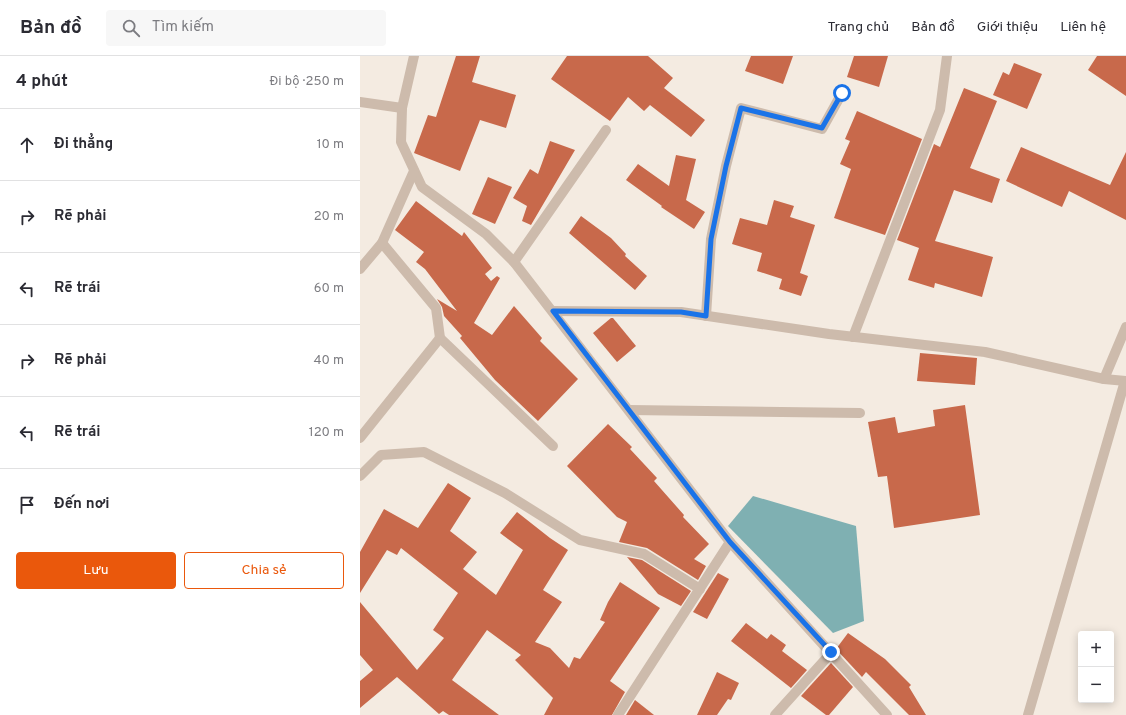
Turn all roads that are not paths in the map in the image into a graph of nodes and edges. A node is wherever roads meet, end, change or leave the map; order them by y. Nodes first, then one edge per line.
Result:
1 (414, 56) edge
2 (947, 56) edge
3 (842, 93) dead end
4 (360, 102) edge
5 (402, 108) junction
6 (606, 130) dead end
7 (414, 171) junction
8 (382, 243) junction
9 (514, 262) junction
10 (360, 269) edge
11 (553, 311) junction
12 (706, 316) junction
13 (1126, 327) edge
14 (853, 337) junction
15 (440, 338) junction
16 (1104, 379) junction
17 (1126, 381) edge
18 (629, 410) junction
19 (860, 413) dead end
20 (360, 438) edge
21 (553, 446) dead end
22 (360, 476) edge
23 (730, 542) junction
24 (700, 589) junction
25 (831, 652) junction
26 (618, 715) edge
27 (775, 715) edge
28 (887, 715) edge
29 (1028, 715) edge

1 - 5 street
2 - 14 street
3 - 12 street
4 - 5 street
5 - 7 street
6 - 9 street
7 - 8 street
7 - 9 street
8 - 10 street
8 - 15 street
9 - 11 street
11 - 12 street
11 - 18 street
12 - 14 street
13 - 16 street
14 - 16 street
15 - 20 street
15 - 21 street
16 - 17 street
17 - 29 street
18 - 19 street
18 - 23 street
22 - 24 street
23 - 24 street
23 - 25 street
24 - 26 street
25 - 27 street
25 - 28 street

